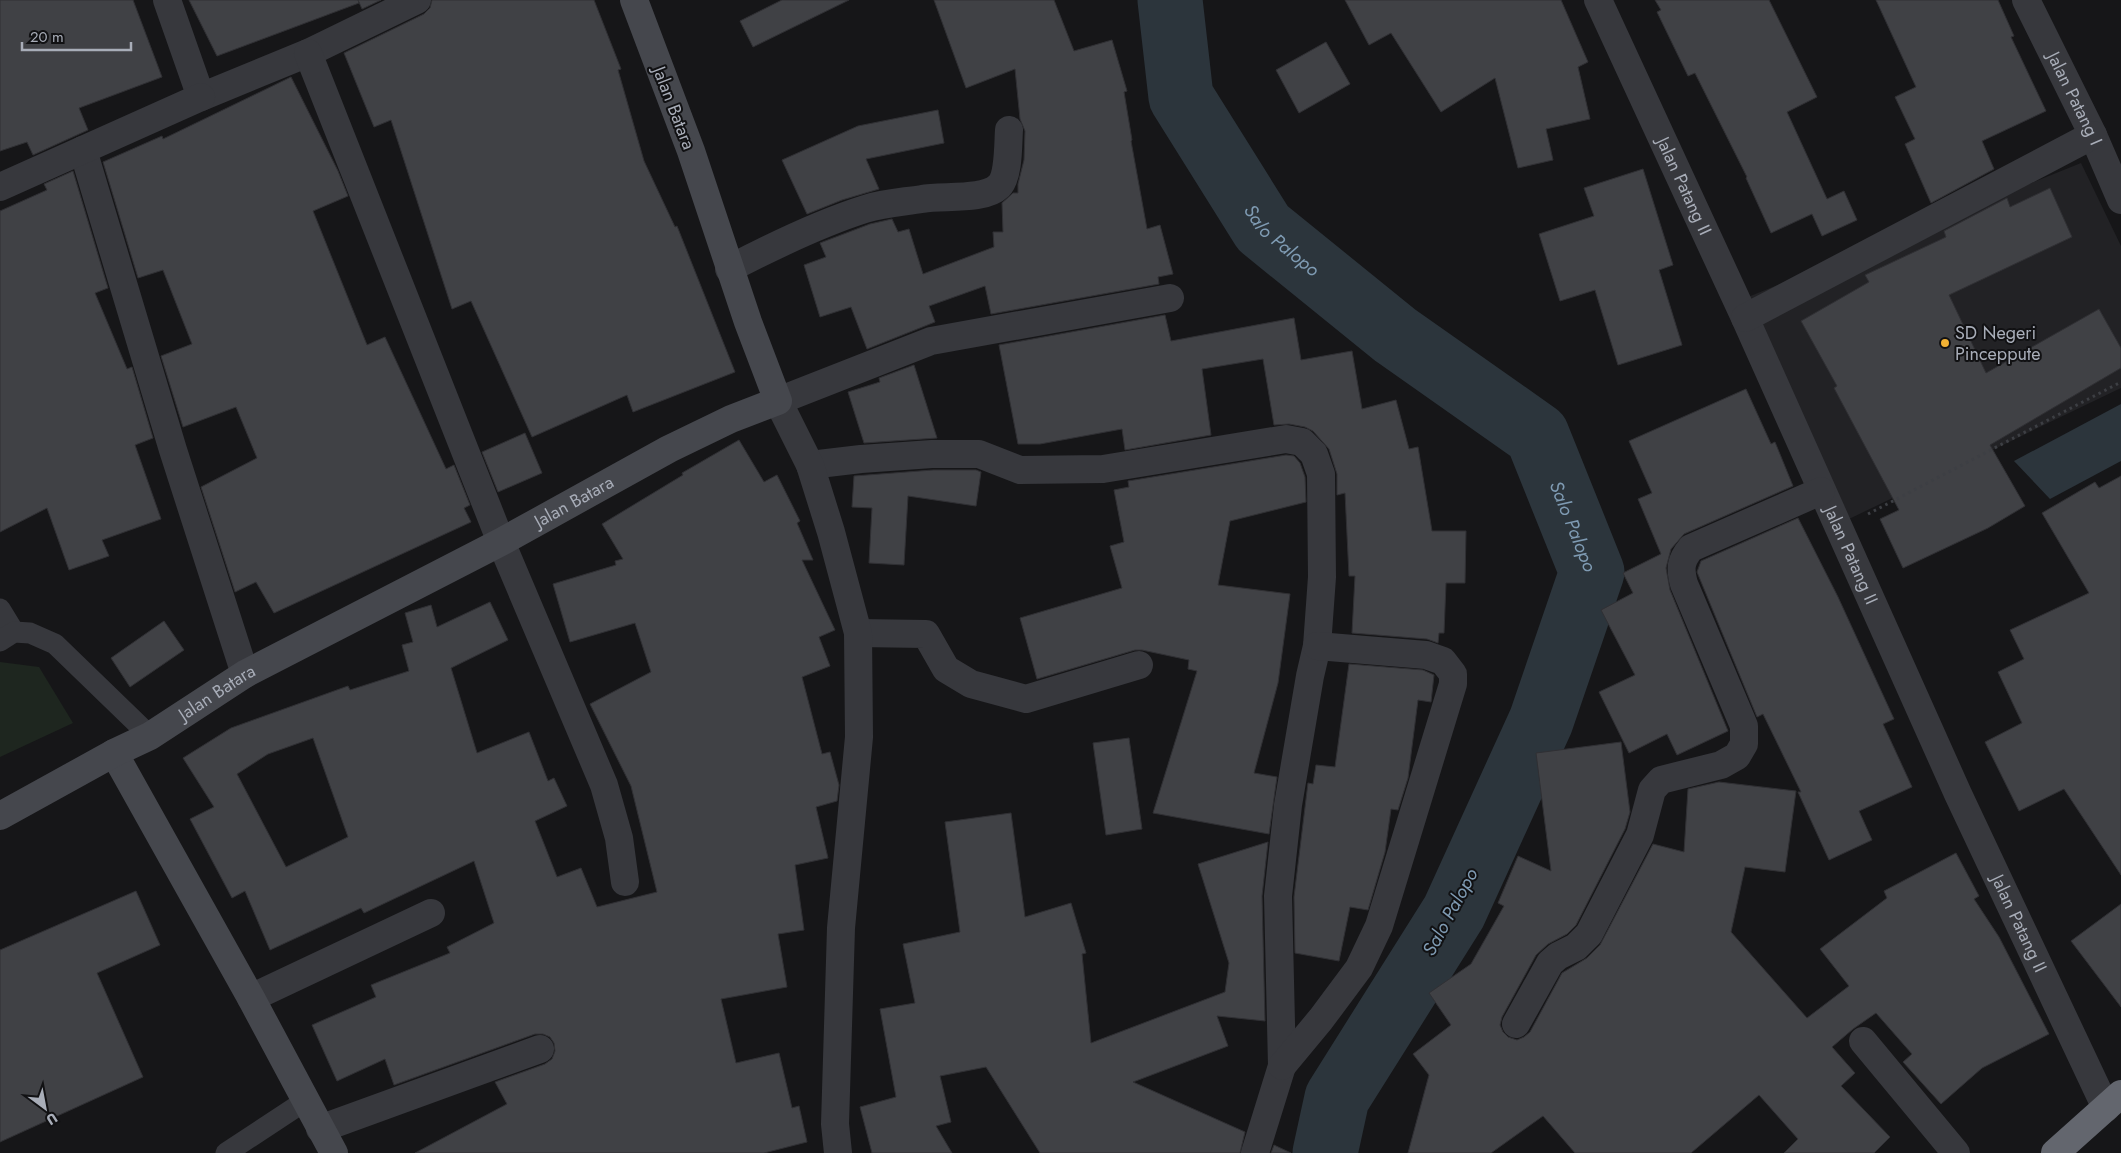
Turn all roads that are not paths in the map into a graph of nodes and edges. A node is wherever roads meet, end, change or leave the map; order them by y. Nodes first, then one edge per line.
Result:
1 (167, 0) edge
2 (416, 0) edge
3 (635, 0) edge
4 (1598, 0) edge
5 (2026, 0) edge
6 (308, 53) junction
7 (201, 97) junction
8 (1009, 130) dead end
9 (2092, 135) junction
10 (83, 150) junction
11 (0, 187) edge
12 (2121, 200) edge
13 (729, 269) junction
14 (1170, 298) dead end
15 (1745, 318) junction
16 (778, 401) junction
17 (810, 465) junction
18 (1821, 491) junction
19 (501, 542) junction
20 (0, 609) edge
21 (858, 634) junction
22 (7, 637) edge
23 (1317, 646) junction
24 (1139, 665) dead end
25 (245, 674) junction
26 (150, 736) junction
27 (114, 753) junction
28 (0, 816) edge
29 (624, 882) dead end
30 (431, 913) dead end
31 (251, 998) junction
32 (1516, 1024) dead end
33 (1863, 1041) dead end
34 (540, 1049) dead end
35 (1282, 1066) junction
36 (305, 1101) junction
37 (2113, 1101) edge
38 (320, 1129) junction
39 (226, 1153) edge
40 (334, 1153) edge
41 (838, 1153) edge
42 (1255, 1153) edge
43 (1956, 1153) edge
44 (2055, 1153) edge

1 - 7 street
2 - 6 street
3 - 13 street, Jalan Batara
4 - 15 street, Jalan Patang II
5 - 9 street, Jalan Patang I
6 - 7 street
6 - 19 street
7 - 10 street
8 - 13 street
9 - 12 street, Jalan Patang I
9 - 15 street
10 - 11 street
10 - 25 street
13 - 16 street, Jalan Batara
14 - 16 street
15 - 18 street, Jalan Patang II
16 - 17 street
16 - 19 street, Jalan Batara
17 - 21 street
17 - 23 street
18 - 32 street
18 - 37 street, Jalan Patang II
19 - 25 street, Jalan Batara
19 - 29 street
20 - 22 lane
21 - 24 street
21 - 41 street
22 - 26 lane
23 - 35 street
23 - 35 street
25 - 26 street, Jalan Batara
26 - 27 street, Jalan Batara
27 - 28 street, Jalan Batara
27 - 31 street
30 - 31 street
31 - 36 street
33 - 43 street
34 - 38 street
35 - 42 street
36 - 38 street
36 - 39 lane
37 - 44 highway
38 - 40 street

